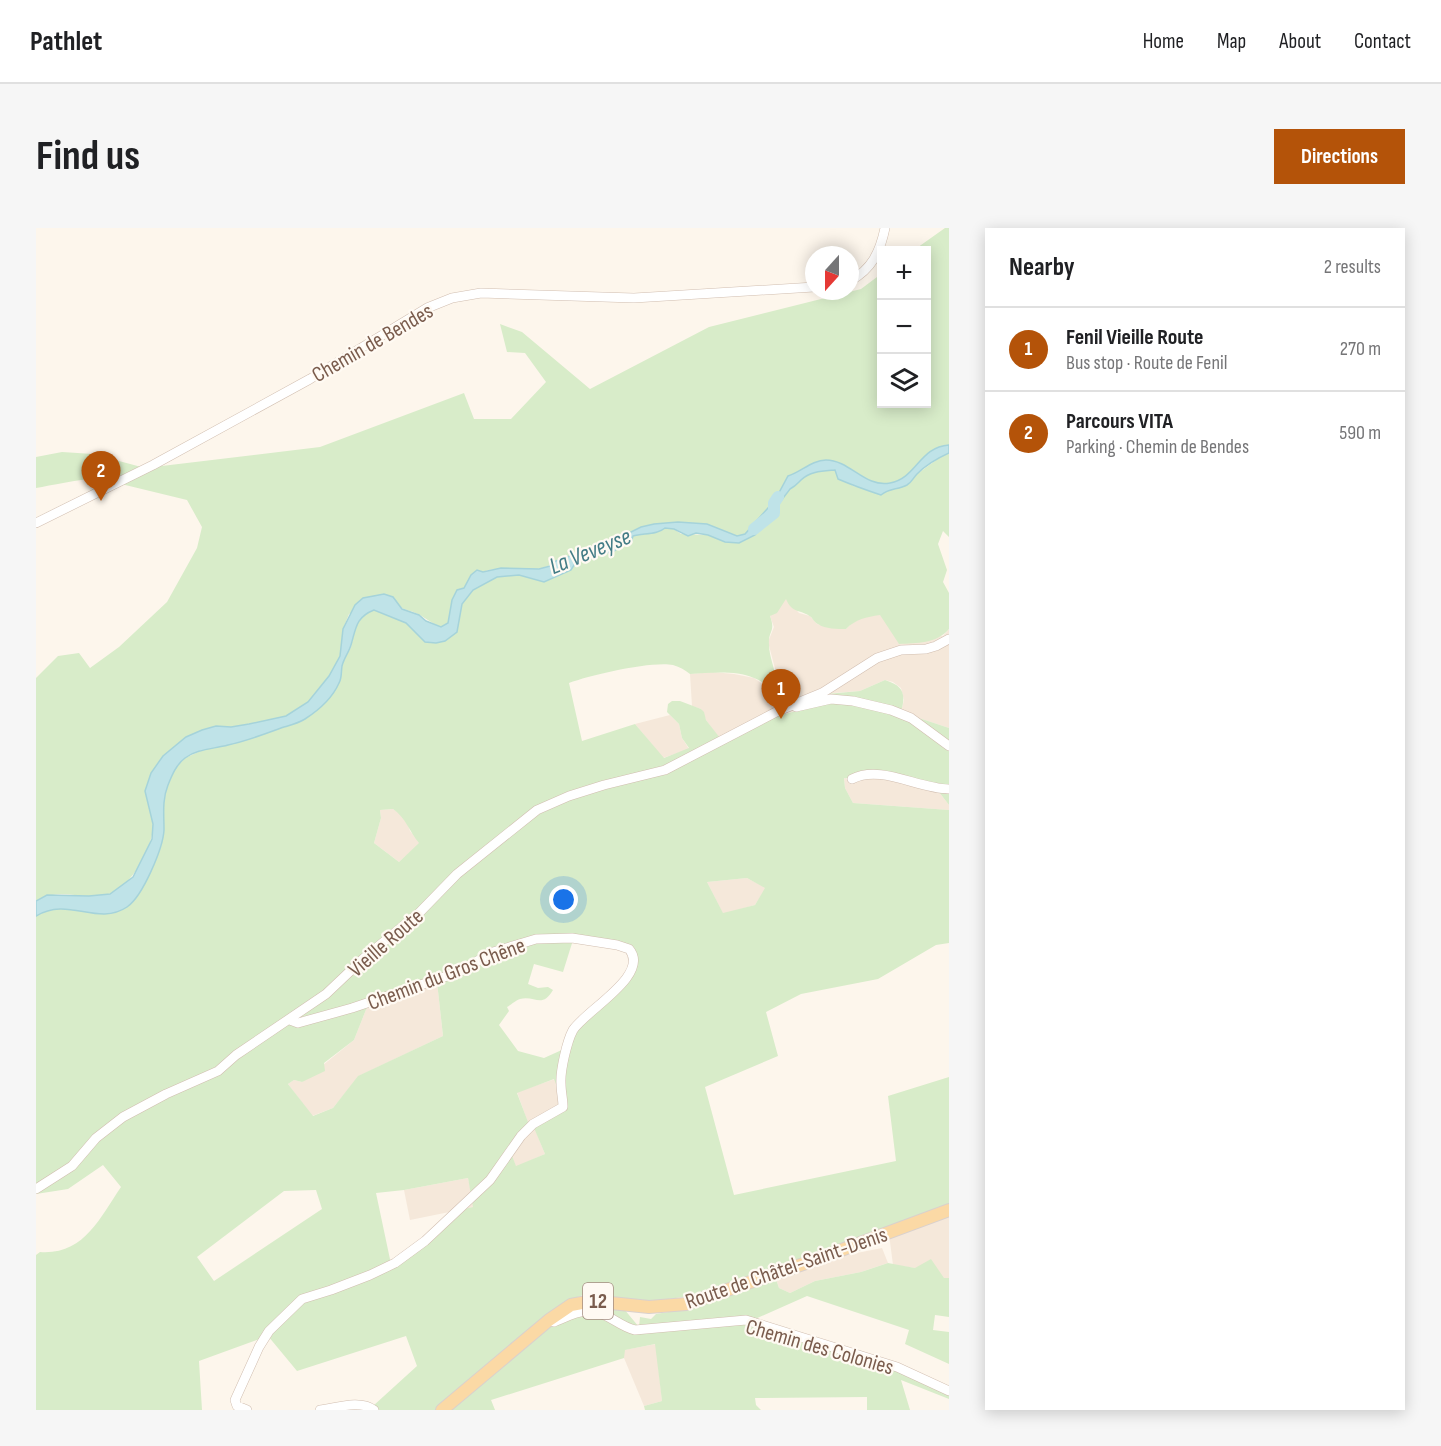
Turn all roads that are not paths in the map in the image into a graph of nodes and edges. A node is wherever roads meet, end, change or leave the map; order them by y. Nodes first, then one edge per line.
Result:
1 (884, 232) edge
2 (859, 276) edge
3 (805, 288) edge
4 (36, 523) edge
5 (949, 639) edge
6 (778, 711) junction
7 (949, 746) edge
8 (852, 779) dead end
9 (949, 789) edge
10 (290, 1020) junction
11 (36, 1189) edge
12 (949, 1210) edge
13 (549, 1320) junction
14 (949, 1391) edge
15 (247, 1410) edge
16 (320, 1410) edge
17 (374, 1410) edge
18 (442, 1410) edge

1 - 2 street
3 - 4 street, Chemin de Bendes
5 - 6 street
6 - 7 street
6 - 10 street, Vieille Route
8 - 9 street
10 - 11 street, Vieille Route
10 - 15 street, Chemin du Gros Chêne
12 - 13 main road, Route de Châtel-Saint-Denis / 12
13 - 14 street, Chemin des Colonies
13 - 18 main road, Route de Châtel-Saint-Denis / 12
16 - 17 street

